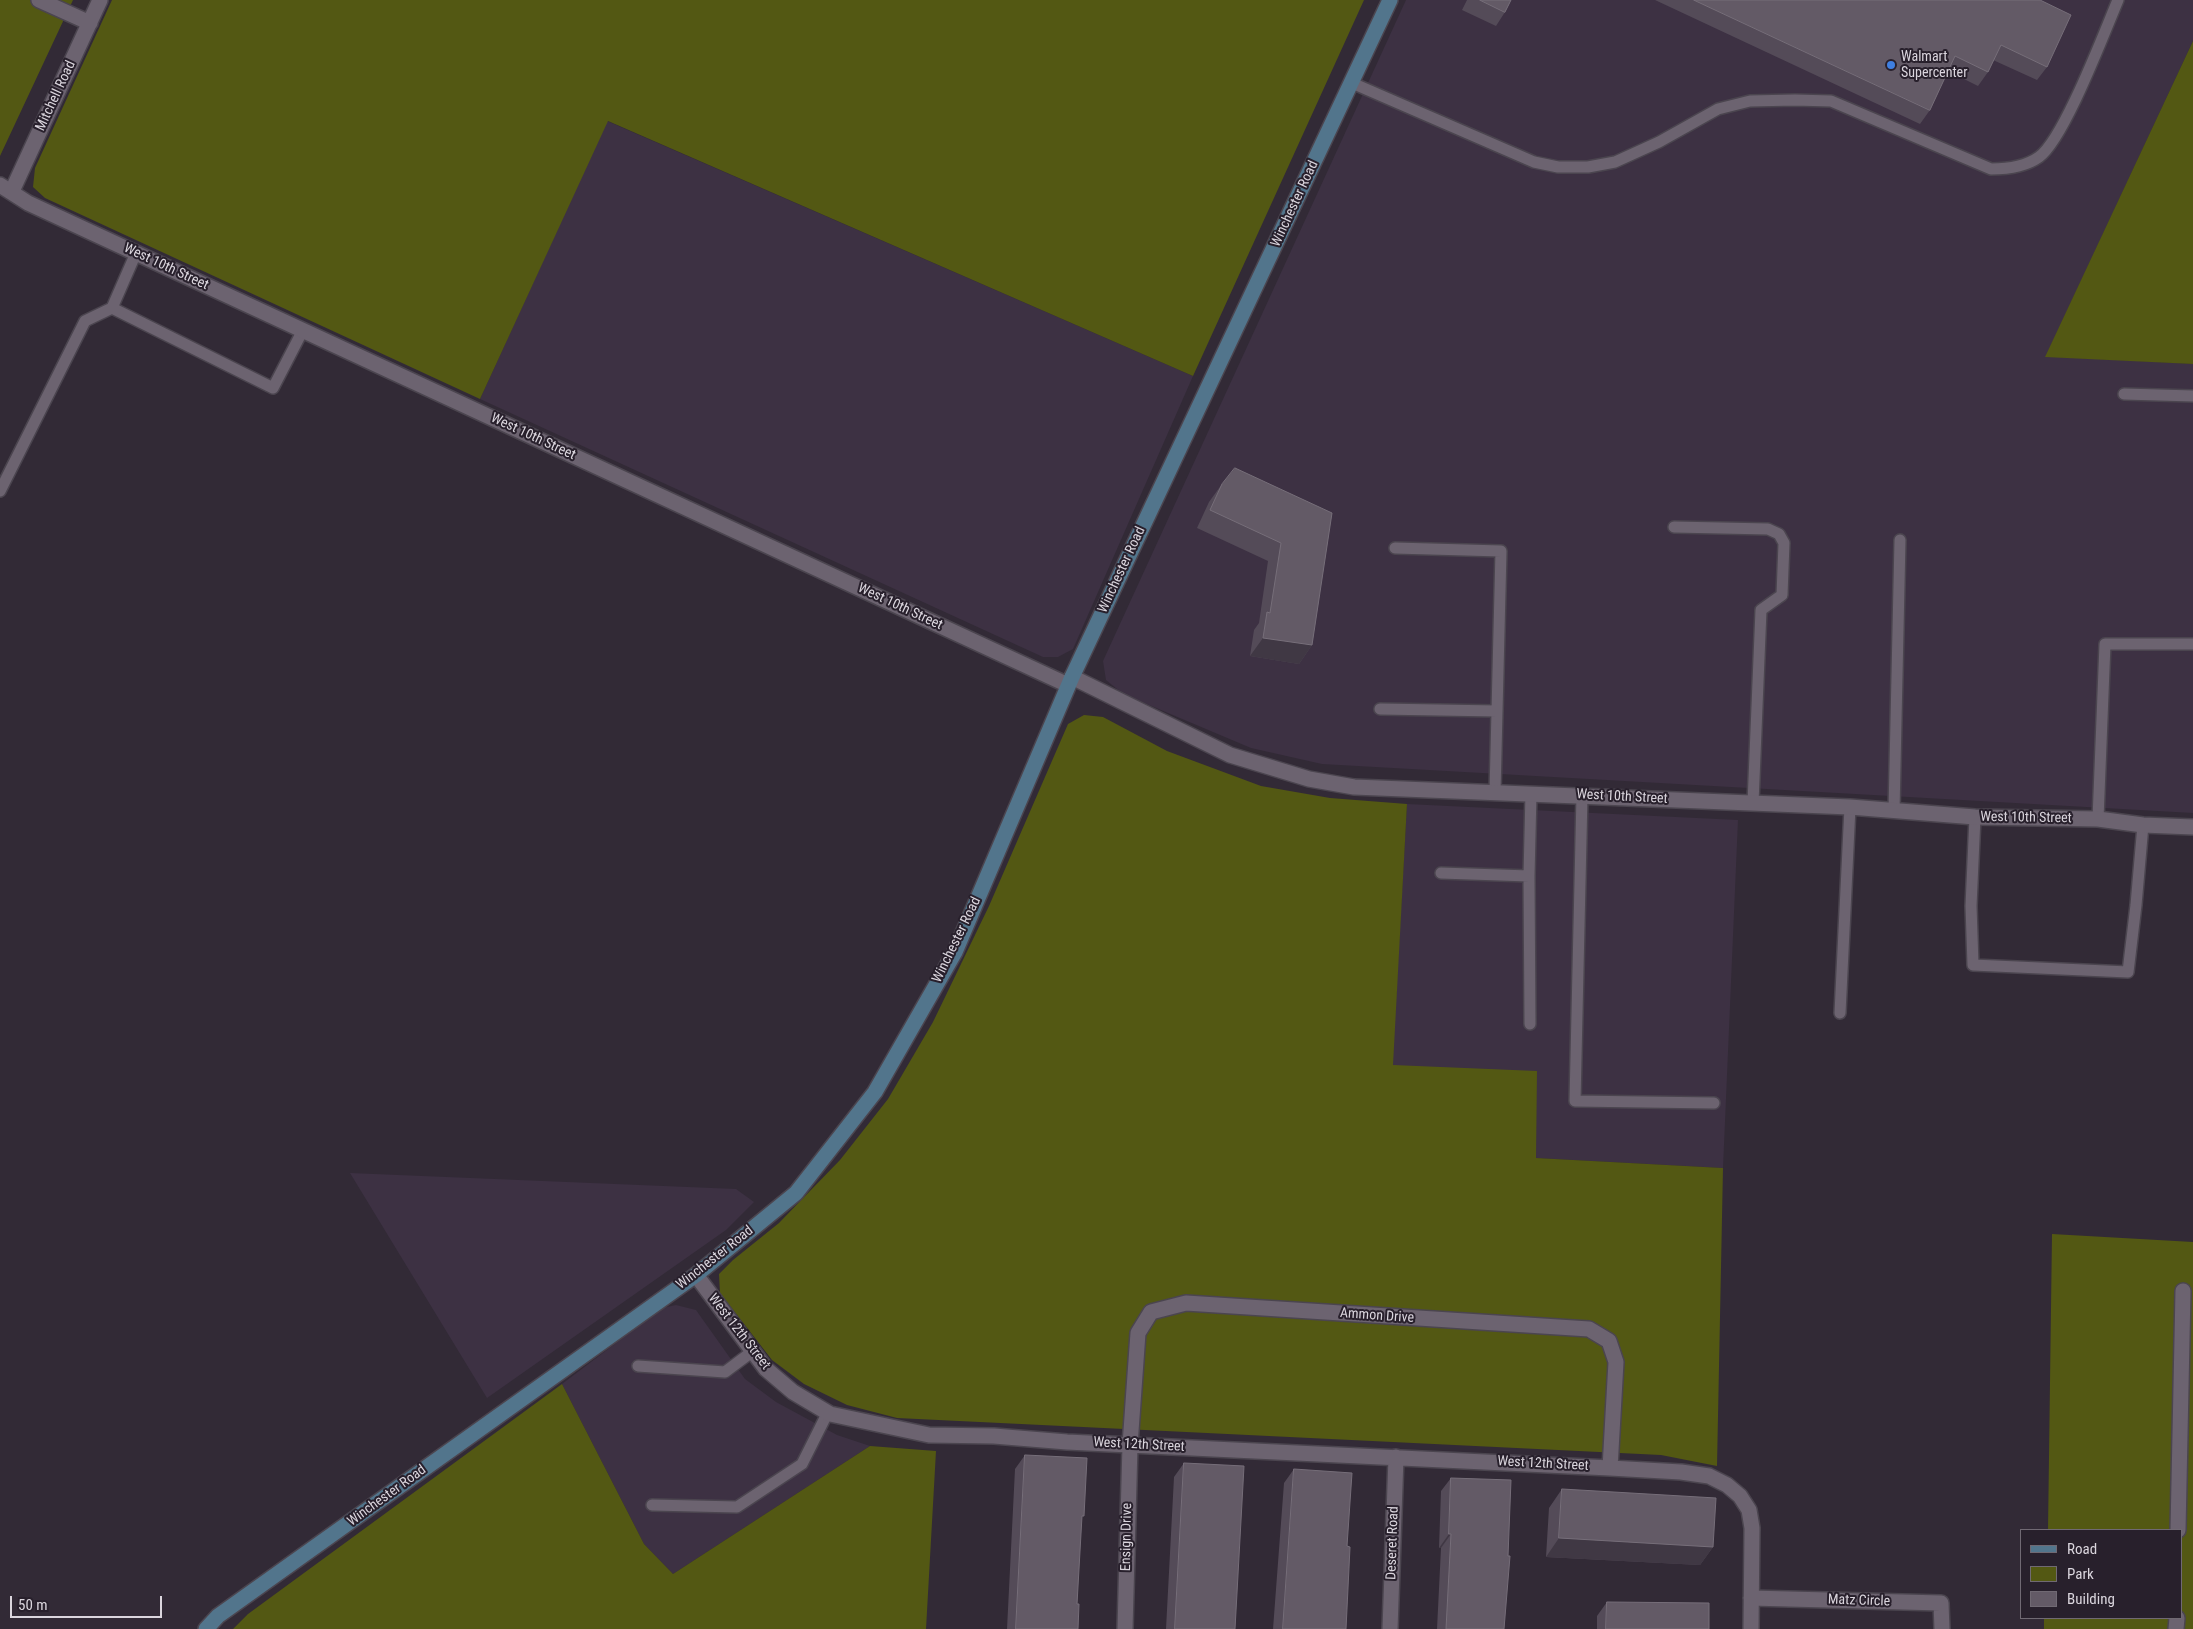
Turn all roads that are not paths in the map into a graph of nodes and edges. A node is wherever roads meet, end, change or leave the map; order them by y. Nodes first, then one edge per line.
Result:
1 (39, 0) edge
2 (100, 0) edge
3 (1390, 0) edge
4 (2118, 0) edge
5 (90, 23) junction
6 (1352, 83) junction
7 (6, 188) edge
8 (136, 253) junction
9 (112, 308) junction
10 (303, 330) junction
11 (2124, 394) dead end
12 (2193, 396) edge
13 (0, 491) edge
14 (1674, 527) dead end
15 (1900, 540) dead end
16 (1395, 548) dead end
17 (2193, 644) edge
18 (1070, 681) junction
19 (1380, 709) dead end
20 (1497, 711) junction
21 (1495, 792) junction
22 (1531, 792) junction
23 (1582, 795) junction
24 (1753, 803) junction
25 (1850, 807) junction
26 (1894, 810) junction
27 (1975, 817) junction
28 (2098, 819) junction
29 (2143, 825) junction
30 (2193, 826) edge
31 (1441, 873) dead end
32 (1529, 876) junction
33 (1840, 1013) dead end
34 (1530, 1024) dead end
35 (1714, 1103) dead end
36 (696, 1275) junction
37 (2182, 1291) dead end
38 (753, 1351) junction
39 (638, 1366) dead end
40 (828, 1412) junction
41 (1130, 1445) junction
42 (1396, 1458) junction
43 (1610, 1468) junction
44 (652, 1505) dead end
45 (2186, 1515) edge
46 (2179, 1529) edge
47 (1751, 1598) junction
48 (206, 1629) edge
49 (1125, 1629) edge
50 (1390, 1629) edge
51 (1750, 1629) edge
52 (1942, 1629) edge

1 - 5 street
2 - 5 street, Mitchell Road
3 - 6 street, Winchester Road
4 - 6 lane
5 - 7 street, Mitchell Road
6 - 18 street, Winchester Road
7 - 8 street, West 10th Street
8 - 9 lane
8 - 10 street, West 10th Street
9 - 10 lane
9 - 13 lane
10 - 18 street, West 10th Street
11 - 12 lane
14 - 24 lane
15 - 26 lane
16 - 20 lane
17 - 28 lane
18 - 21 street, West 10th Street
18 - 36 street, Winchester Road
19 - 20 lane
20 - 21 lane
21 - 22 street, West 10th Street
22 - 23 street, West 10th Street
22 - 32 lane
23 - 24 street, West 10th Street
23 - 35 lane
24 - 25 street, West 10th Street
25 - 26 street, West 10th Street
25 - 33 lane
26 - 27 street, West 10th Street
27 - 28 street, West 10th Street
27 - 29 lane
28 - 29 street, West 10th Street
29 - 30 street, West 10th Street
31 - 32 lane
32 - 34 lane
36 - 38 street, West 12th Street
36 - 48 street, Winchester Road
37 - 45 street
38 - 39 lane
38 - 40 street, West 12th Street
40 - 41 street, West 12th Street
40 - 44 lane
41 - 42 street, West 12th Street
41 - 43 street, Ammon Drive
41 - 49 street, Ensign Drive
42 - 43 street, West 12th Street
42 - 50 street, Deseret Road
43 - 47 street, West 12th Street
45 - 46 street
47 - 51 street, West 12th Street
47 - 52 street, Matz Circle

